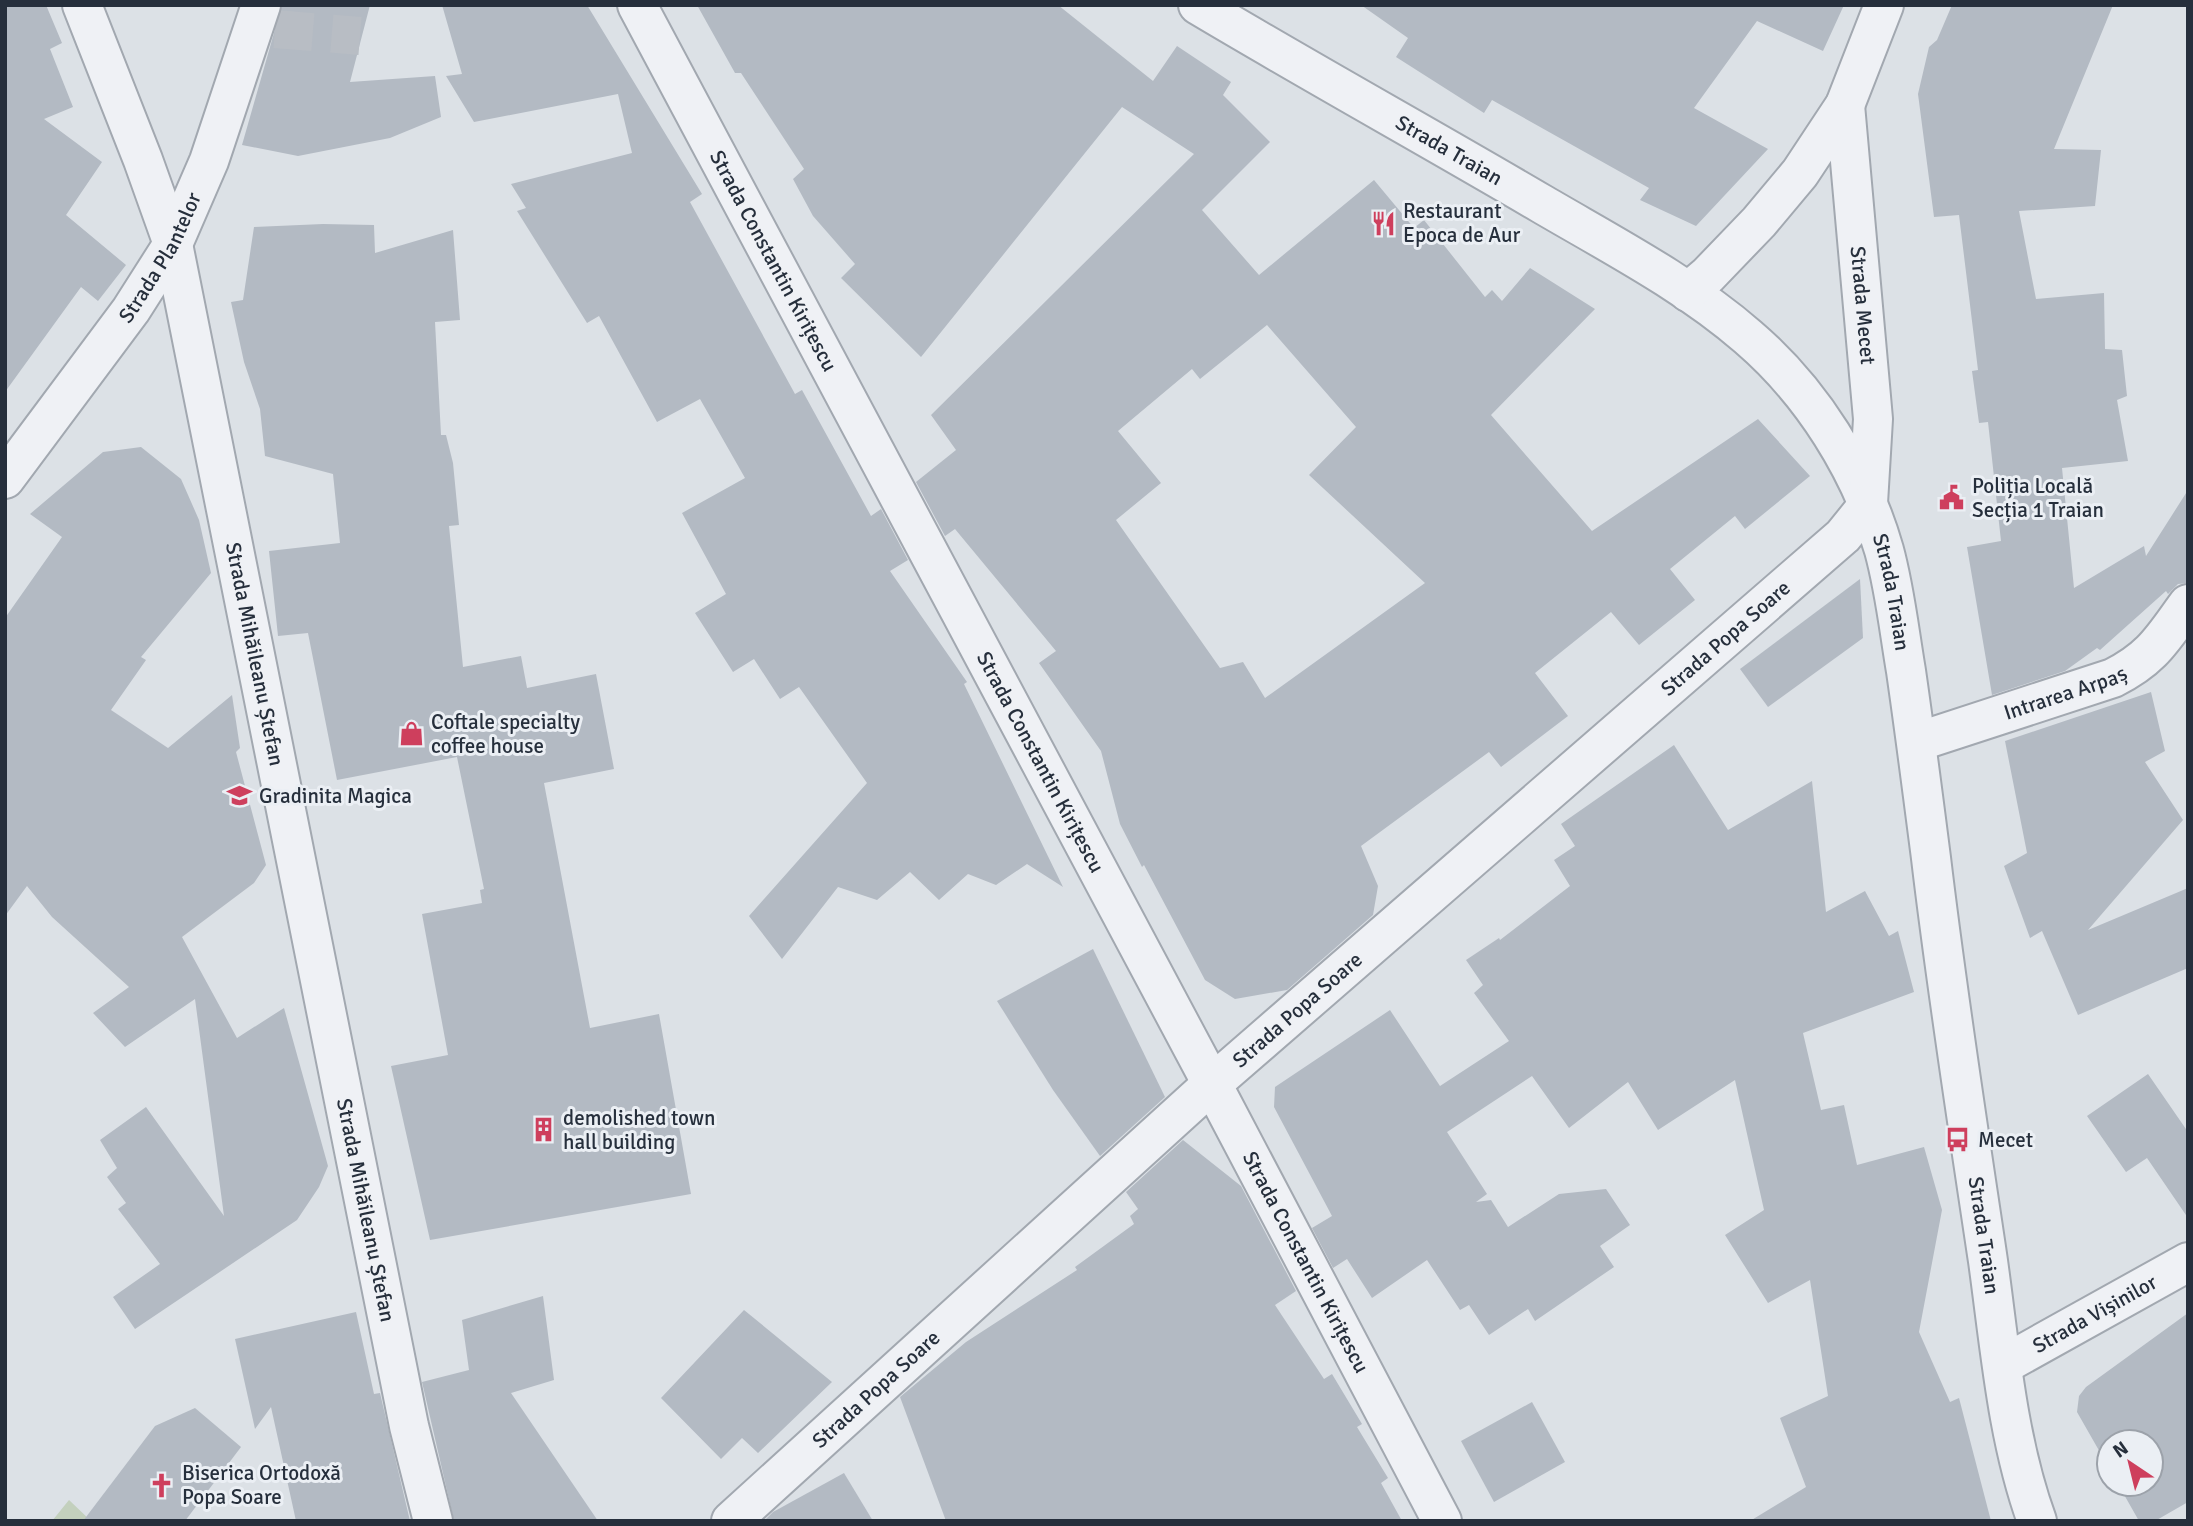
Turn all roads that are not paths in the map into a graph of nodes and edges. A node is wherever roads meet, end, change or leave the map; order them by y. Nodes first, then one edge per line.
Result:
1 (82, 5) edge
2 (637, 5) edge
3 (1198, 5) edge
4 (1884, 5) edge
5 (264, 20) edge
6 (1845, 105) junction
7 (173, 244) junction
8 (1688, 292) junction
9 (5, 479) edge
10 (1868, 505) junction
11 (2188, 604) edge
12 (1917, 742) junction
13 (1212, 1084) junction
14 (2188, 1262) edge
15 (2003, 1365) junction
16 (433, 1521) edge
17 (731, 1521) edge
18 (1442, 1521) edge
19 (2036, 1521) edge

1 - 7 street, Strada Mihăileanu Ștefan
2 - 13 street, Strada Constantin Kirițescu
3 - 8 street, Strada Traian
4 - 6 street, Strada Mecet
5 - 7 street, Strada Plantelor
6 - 8 street, Strada Mecet
6 - 10 street, Strada Mecet
7 - 9 street, Strada Plantelor
7 - 16 street, Strada Mihăileanu Ștefan
8 - 10 street, Strada Traian
10 - 12 street, Strada Traian
10 - 13 street, Strada Popa Soare
11 - 12 street, Intrarea Arpaș
12 - 15 street, Strada Traian
13 - 17 street, Strada Popa Soare
13 - 18 street, Strada Constantin Kirițescu
14 - 15 street, Strada Vișinilor
15 - 19 street, Strada Traian

